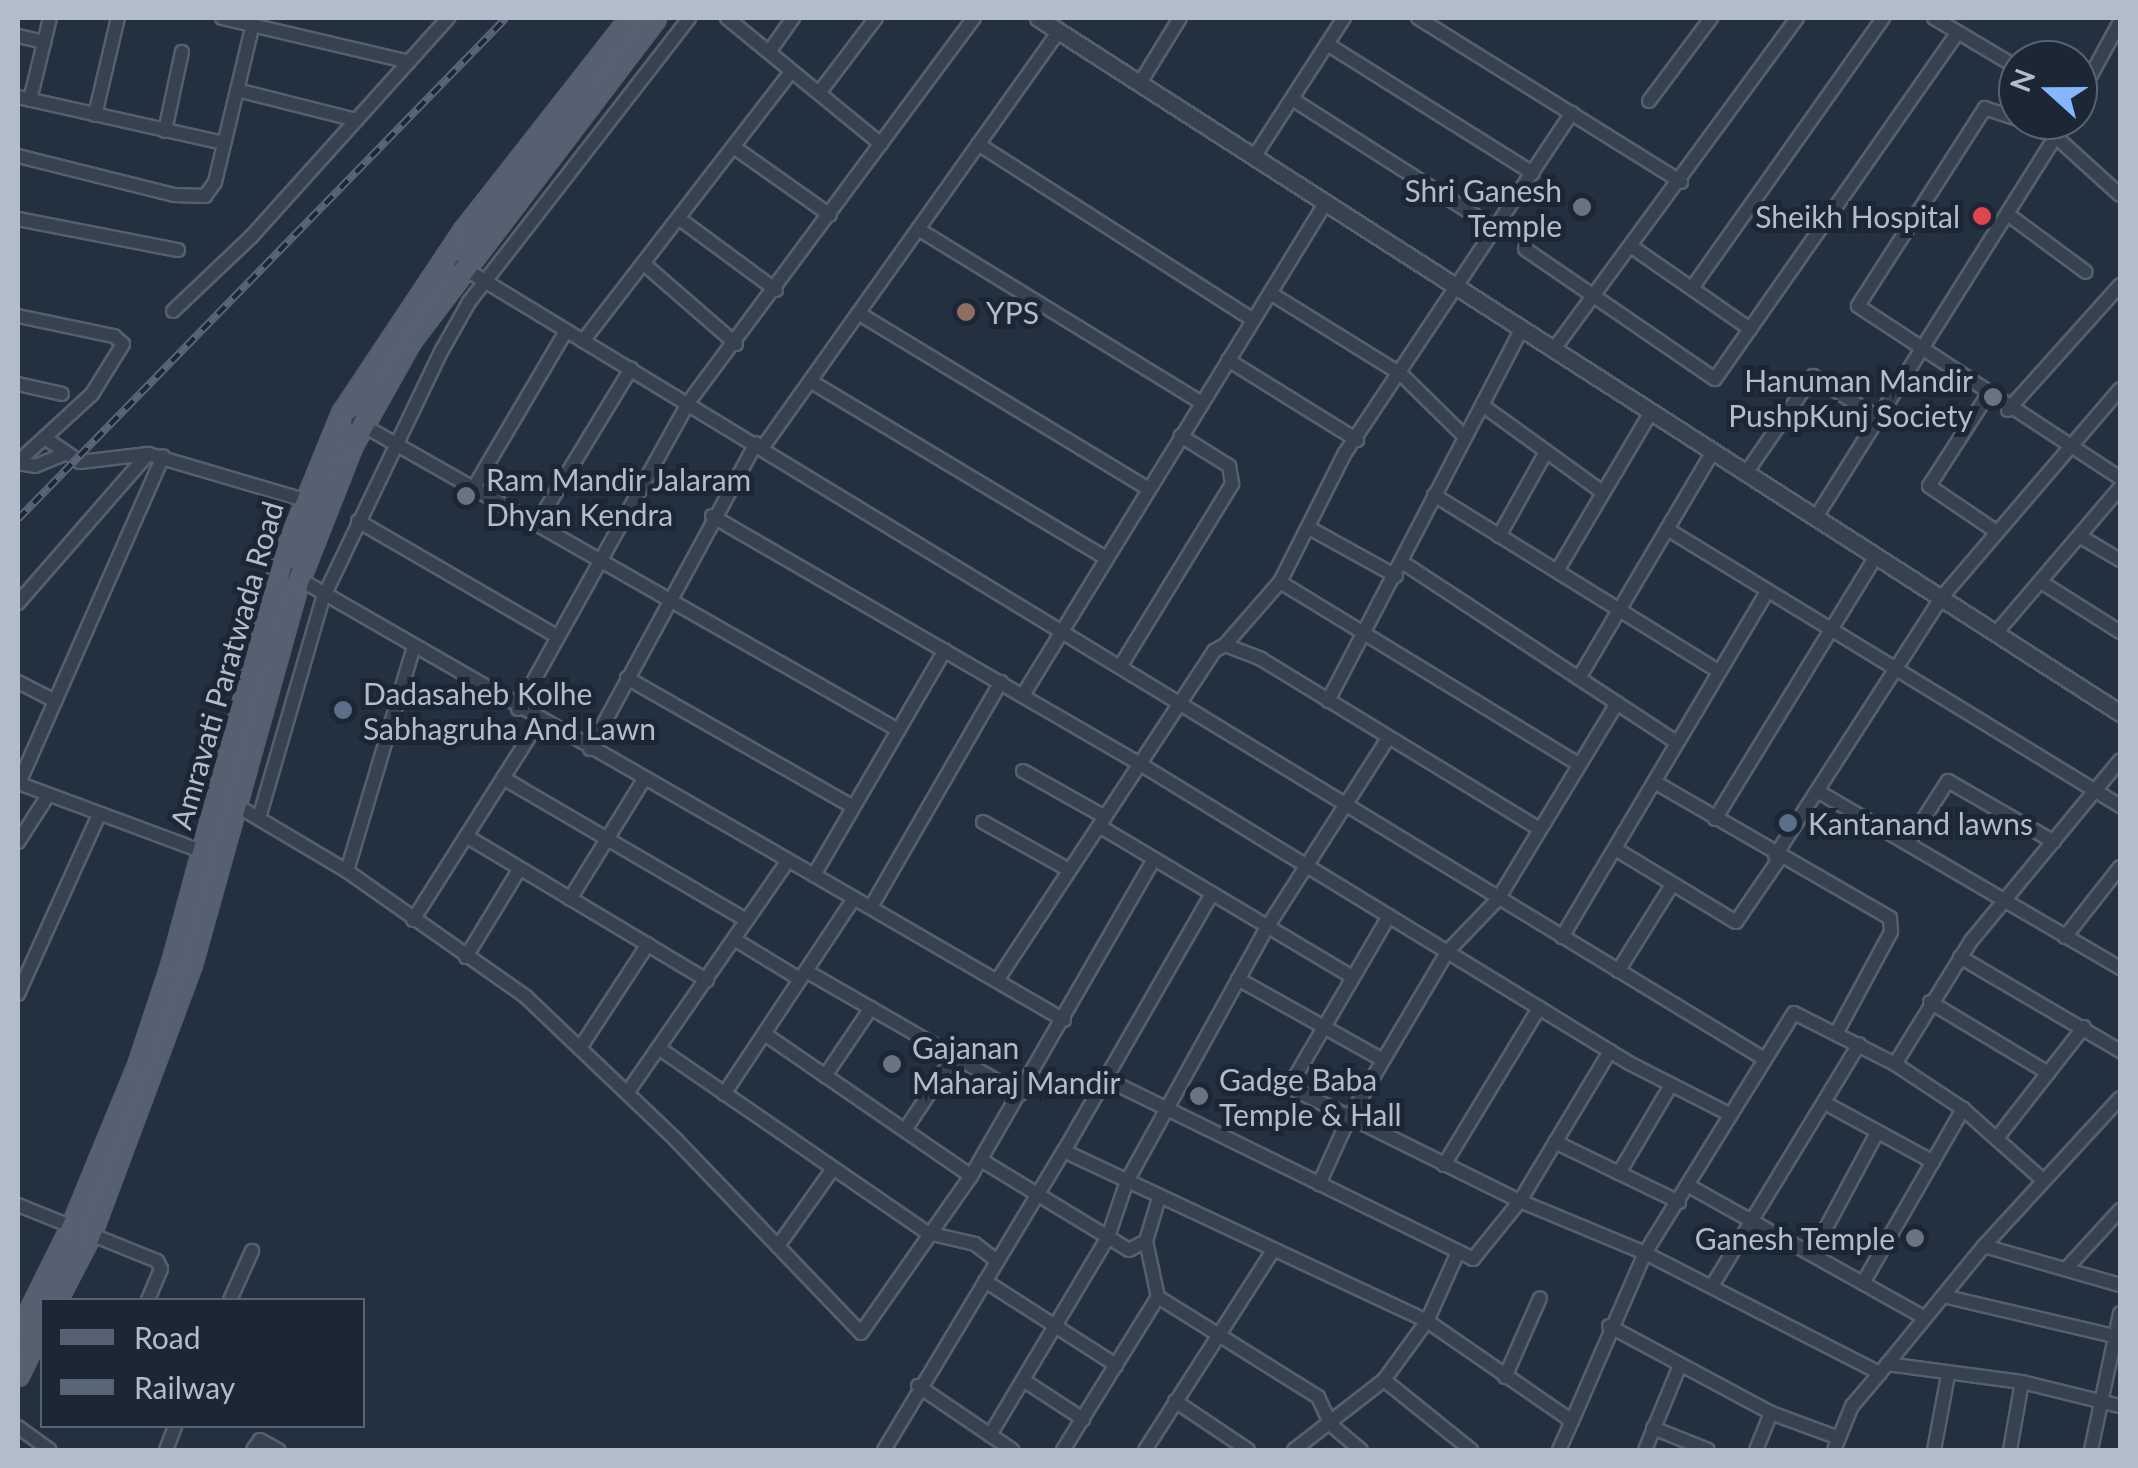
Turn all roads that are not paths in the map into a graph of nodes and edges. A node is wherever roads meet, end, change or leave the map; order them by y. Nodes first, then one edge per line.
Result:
1 (50, 18) edge
2 (118, 18) edge
3 (222, 18) edge
4 (448, 18) edge
5 (632, 18) edge
6 (655, 18) edge
7 (690, 18) edge
8 (727, 18) edge
9 (792, 18) edge
10 (876, 18) edge
11 (974, 18) edge
12 (1038, 18) edge
13 (1180, 18) edge
14 (1344, 18) edge
15 (1418, 18) edge
16 (1711, 18) edge
17 (1797, 18) edge
18 (1883, 18) edge
19 (1934, 18) edge
20 (2120, 22) edge
21 (253, 24) junction
22 (1059, 31) junction
23 (1957, 34) junction
24 (18, 36) edge
25 (44, 42) junction
26 (1327, 44) junction
27 (182, 52) dead end
28 (769, 52) junction
29 (1998, 57) edge
30 (409, 62) junction
31 (2098, 62) edge
32 (792, 72) junction
33 (1140, 83) junction
34 (237, 90) junction
35 (819, 93) junction
36 (24, 99) edge
37 (1292, 99) junction
38 (1650, 101) dead end
39 (1998, 112) edge
40 (1572, 113) junction
41 (94, 115) junction
42 (356, 120) junction
43 (165, 131) junction
44 (2054, 140) edge
45 (2059, 140) edge
46 (224, 142) junction
47 (881, 144) junction
48 (978, 144) junction
49 (735, 148) junction
50 (18, 156) edge
51 (1254, 157) junction
52 (1533, 172) junction
53 (1681, 182) junction
54 (2120, 195) edge
55 (1326, 202) junction
56 (830, 216) junction
57 (2010, 216) junction
58 (18, 219) edge
59 (681, 220) junction
60 (918, 229) junction
61 (1496, 230) junction
62 (1632, 247) junction
63 (1525, 249) dead end
64 (178, 250) dead end
65 (455, 262) junction
66 (644, 264) junction
67 (2086, 272) dead end
68 (484, 283) junction
69 (1458, 288) junction
70 (1692, 288) junction
71 (2119, 289) edge
72 (776, 290) junction
73 (1270, 292) junction
74 (1594, 297) junction
75 (174, 311) dead end
76 (858, 314) junction
77 (18, 316) edge
78 (1253, 320) junction
79 (1522, 328) junction
80 (1750, 328) junction
81 (566, 331) junction
82 (583, 341) junction
83 (736, 344) junction
84 (1554, 350) junction
85 (1922, 354) junction
86 (1228, 360) junction
87 (631, 369) junction
88 (1402, 375) junction
89 (810, 381) junction
90 (18, 384) edge
91 (2120, 390) edge
92 (62, 394) dead end
93 (1987, 396) junction
94 (688, 403) junction
95 (1202, 403) junction
96 (1482, 406) junction
97 (2008, 410) junction
98 (1652, 412) junction
99 (343, 414) junction
100 (1880, 419) junction
101 (363, 425) junction
102 (1181, 436) junction
103 (1466, 437) junction
104 (45, 438) junction
105 (1357, 440) junction
106 (394, 444) junction
107 (759, 444) junction
108 (24, 445) edge
109 (2072, 446) junction
110 (1713, 451) junction
111 (1546, 452) junction
112 (65, 454) junction
113 (148, 454) junction
114 (163, 456) junction
115 (18, 463) edge
116 (1746, 473) junction
117 (2120, 478) edge
118 (2120, 488) edge
119 (473, 489) junction
120 (1148, 489) junction
121 (1601, 491) junction
122 (1434, 495) junction
123 (304, 500) junction
124 (712, 516) junction
125 (1816, 517) junction
126 (358, 521) junction
127 (536, 526) junction
128 (1310, 529) junction
129 (1668, 529) junction
130 (1997, 532) junction
131 (1499, 536) junction
132 (2081, 537) junction
133 (1876, 556) junction
134 (1106, 558) junction
135 (2120, 560) edge
136 (602, 563) junction
137 (280, 568) junction
138 (1399, 569) junction
139 (1557, 571) junction
140 (298, 582) junction
141 (1280, 582) junction
142 (2041, 582) junction
143 (1767, 592) junction
144 (322, 598) junction
145 (1941, 598) junction
146 (668, 601) junction
147 (18, 602) edge
148 (1620, 610) junction
149 (1061, 631) junction
150 (1832, 632) junction
151 (2120, 632) edge
152 (1996, 633) junction
153 (1366, 635) junction
154 (558, 637) junction
155 (1225, 645) junction
156 (413, 650) junction
157 (945, 650) junction
158 (1120, 667) junction
159 (1716, 670) junction
160 (1896, 670) junction
161 (271, 675) junction
162 (627, 678) junction
163 (1579, 678) junction
164 (18, 682) edge
165 (1000, 682) junction
166 (298, 683) junction
167 (1023, 695) junction
168 (55, 701) junction
169 (1328, 701) junction
170 (1616, 702) junction
171 (1181, 705) junction
172 (518, 708) junction
173 (2120, 713) edge
174 (540, 720) junction
175 (898, 730) junction
176 (1387, 740) junction
177 (1676, 742) junction
178 (250, 748) junction
179 (590, 748) junction
180 (277, 756) junction
181 (2120, 760) edge
182 (1140, 764) junction
183 (1578, 764) junction
184 (1023, 771) dead end
185 (503, 778) junction
186 (644, 779) junction
187 (18, 783) edge
188 (1658, 784) junction
189 (1819, 792) junction
190 (2096, 793) junction
191 (46, 797) junction
192 (234, 804) junction
193 (851, 806) junction
194 (1344, 806) junction
195 (2120, 806) edge
196 (98, 817) junction
197 (259, 818) junction
198 (1715, 819) junction
199 (983, 822) dead end
200 (1102, 822) junction
201 (1540, 829) junction
202 (466, 836) junction
203 (608, 841) junction
204 (18, 842) edge
205 (2054, 842) junction
206 (1908, 843) junction
207 (1617, 850) junction
208 (212, 855) junction
209 (1778, 857) junction
210 (788, 862) junction
211 (1152, 862) junction
212 (1309, 868) junction
213 (519, 870) junction
214 (1069, 870) junction
215 (347, 871) junction
216 (2119, 872) edge
217 (814, 876) junction
218 (1672, 885) junction
219 (1211, 894) junction
220 (854, 898) junction
221 (570, 899) junction
222 (1498, 899) junction
223 (2007, 903) junction
224 (871, 907) junction
225 (1390, 916) junction
226 (412, 920) junction
227 (746, 920) junction
228 (1268, 926) junction
229 (1562, 937) junction
230 (2065, 937) junction
231 (734, 939) junction
232 (648, 944) junction
233 (1447, 952) junction
234 (1960, 956) junction
235 (466, 957) junction
236 (2120, 968) edge
237 (1618, 971) junction
238 (802, 975) junction
239 (1351, 976) junction
240 (998, 979) junction
241 (1238, 979) junction
242 (707, 980) junction
243 (18, 994) edge
244 (1930, 1002) junction
245 (870, 1008) junction
246 (1539, 1008) junction
247 (1064, 1020) junction
248 (1321, 1025) junction
249 (2084, 1027) junction
250 (1836, 1032) junction
251 (766, 1035) junction
252 (1859, 1044) junction
253 (580, 1048) junction
254 (660, 1049) junction
255 (2120, 1051) edge
256 (1610, 1052) junction
257 (954, 1056) junction
258 (1761, 1057) junction
259 (1383, 1060) junction
260 (1895, 1064) junction
261 (2048, 1073) junction
262 (825, 1076) junction
263 (1106, 1079) junction
264 (1672, 1085) junction
265 (627, 1093) junction
266 (724, 1094) junction
267 (1020, 1094) junction
268 (2120, 1098) edge
269 (1825, 1104) junction
270 (1963, 1109) junction
271 (1165, 1110) junction
272 (1729, 1114) junction
273 (1348, 1118) junction
274 (905, 1130) junction
275 (1878, 1133) junction
276 (1997, 1138) junction
277 (1555, 1142) junction
278 (1064, 1151) junction
279 (981, 1160) junction
280 (1933, 1162) junction
281 (1444, 1164) junction
282 (832, 1170) junction
283 (1619, 1173) junction
284 (971, 1176) junction
285 (2044, 1181) junction
286 (1127, 1182) junction
287 (1319, 1184) junction
288 (1689, 1186) junction
289 (1040, 1194) junction
290 (1158, 1198) junction
291 (1520, 1201) junction
292 (1679, 1202) junction
293 (18, 1205) edge
294 (2120, 1210) edge
295 (1752, 1221) junction
296 (81, 1230) junction
297 (928, 1232) junction
298 (1108, 1237) junction
299 (1146, 1241) junction
300 (778, 1246) junction
301 (1984, 1246) junction
302 (252, 1251) dead end
303 (1272, 1251) junction
304 (1458, 1252) junction
305 (1645, 1253) junction
306 (1812, 1254) junction
307 (997, 1262) junction
308 (2066, 1269) junction
309 (984, 1281) junction
310 (1863, 1283) junction
311 (2120, 1285) edge
312 (1712, 1286) junction
313 (1943, 1296) junction
314 (1158, 1297) junction
315 (41, 1298) edge
316 (57, 1298) edge
317 (149, 1298) edge
318 (231, 1298) edge
319 (1540, 1298) dead end
320 (40, 1300) edge
321 (2120, 1313) edge
322 (1925, 1318) junction
323 (1427, 1321) junction
324 (1055, 1326) junction
325 (1609, 1326) junction
326 (40, 1330) edge
327 (1218, 1331) junction
328 (2114, 1336) junction
329 (18, 1337) edge
330 (1116, 1364) junction
331 (1680, 1365) junction
332 (1883, 1369) junction
333 (18, 1375) edge
334 (1948, 1375) junction
335 (1505, 1377) junction
336 (1023, 1380) junction
337 (1384, 1380) junction
338 (2022, 1382) junction
339 (918, 1386) junction
340 (1175, 1401) junction
341 (2101, 1402) junction
342 (2120, 1406) edge
343 (1771, 1413) junction
344 (1082, 1419) junction
345 (1572, 1421) junction
346 (1331, 1425) junction
347 (18, 1426) edge
348 (1654, 1428) junction
349 (990, 1435) junction
350 (1837, 1444) edge
351 (50, 1450) edge
352 (254, 1450) edge
353 (278, 1450) edge
354 (884, 1450) edge
355 (1012, 1450) edge
356 (1063, 1450) edge
357 (1145, 1450) edge
358 (1248, 1450) edge
359 (1294, 1450) edge
360 (1361, 1450) edge
361 (1472, 1450) edge
362 (1560, 1450) edge
363 (1645, 1450) edge
364 (1708, 1450) edge
365 (1756, 1450) edge
366 (1934, 1450) edge
367 (2010, 1450) edge
368 (2090, 1450) edge

1 - 25 street
2 - 41 street
3 - 21 street
4 - 30 street
5 - 65 main road, Amravati Paratwada Road
6 - 65 main road, Amravati Paratwada Road
7 - 68 street
8 - 28 street
9 - 28 street
10 - 35 street
11 - 47 street
12 - 22 street
13 - 33 street
14 - 26 street
15 - 40 street
16 - 38 street
17 - 53 street
18 - 70 street
19 - 23 street
20 - 31 street
21 - 30 street
21 - 34 street
22 - 33 street
22 - 48 street
23 - 29 street
23 - 80 street
24 - 25 street
25 - 36 street
26 - 37 street
26 - 52 street
27 - 43 street
28 - 32 street
30 - 42 street
32 - 35 street
32 - 49 street
33 - 51 street
34 - 42 street
34 - 46 street
35 - 47 street
36 - 41 street
37 - 51 street
37 - 61 street
39 - 85 street
40 - 52 street
40 - 53 street
41 - 43 street
42 - 75 street
43 - 46 street
44 - 57 street
45 - 54 street
46 - 50 street
47 - 56 street
48 - 60 street
48 - 78 street
49 - 56 street
49 - 59 street
51 - 55 street
52 - 61 street
53 - 62 street
55 - 69 street
55 - 73 street
56 - 72 street
57 - 67 street
57 - 85 street
58 - 64 street
59 - 66 street
59 - 72 street
60 - 76 street
60 - 95 street
61 - 69 street
62 - 70 street
62 - 74 street
63 - 74 street
65 - 68 street
65 - 99 main road, Amravati Paratwada Road
65 - 101 main road, Amravati Paratwada Road
66 - 82 street
66 - 83 street
68 - 81 street
68 - 106 street
69 - 79 street
69 - 88 street
70 - 80 street
71 - 97 street
72 - 83 street
73 - 78 street
73 - 88 street
74 - 80 street
74 - 84 street
76 - 89 street
76 - 120 street
77 - 104 street
78 - 86 street
79 - 84 street
79 - 96 street
81 - 82 street
81 - 119 street
82 - 87 street
83 - 94 street
84 - 98 street
85 - 93 street
85 - 100 street
86 - 95 street
86 - 105 street
87 - 94 street
87 - 127 street
88 - 103 street
88 - 105 street
89 - 107 street
89 - 134 street
90 - 92 street
91 - 109 street
93 - 97 street
93 - 130 street
94 - 107 street
94 - 136 street
95 - 102 street
96 - 103 street
96 - 111 street
97 - 109 street
98 - 110 street
98 - 121 street
99 - 101 street
99 - 123 main road, Amravati Paratwada Road
100 - 116 street
100 - 125 street
101 - 106 street
101 - 140 main road, Amravati Paratwada Road
102 - 120 street
102 - 158 street
103 - 122 street
104 - 108 street
104 - 112 street
105 - 128 street
106 - 119 street
106 - 126 street
107 - 124 street
107 - 149 street
108 - 115 street
109 - 117 street
109 - 130 street
110 - 116 street
110 - 129 street
111 - 121 street
111 - 131 street
112 - 113 street
112 - 115 street
113 - 114 street
113 - 147 street
114 - 123 street
114 - 168 street
116 - 125 street
118 - 132 street
119 - 127 street
120 - 134 street
121 - 139 street
122 - 131 street
122 - 138 street
123 - 137 main road, Amravati Paratwada Road
124 - 146 street
124 - 157 street
125 - 133 street
126 - 144 street
126 - 154 street
127 - 136 street
128 - 138 street
128 - 141 street
129 - 143 street
129 - 148 street
130 - 145 street
131 - 139 street
132 - 135 street
132 - 142 street
133 - 145 street
133 - 150 street
134 - 149 street
136 - 146 street
136 - 154 street
137 - 140 street
137 - 208 main road, Amravati Paratwada Road
138 - 153 street
138 - 163 street
139 - 148 street
140 - 144 street
140 - 161 main road, Amravati Paratwada Road
141 - 153 street
141 - 155 street
142 - 151 street
142 - 152 street
143 - 150 street
143 - 159 street
144 - 156 street
144 - 166 street
145 - 152 street
145 - 160 street
146 - 162 street
146 - 175 street
148 - 159 street
148 - 163 street
149 - 158 street
149 - 167 street
150 - 160 street
150 - 198 street
152 - 173 street
153 - 169 street
153 - 183 street
154 - 172 street
155 - 169 street
155 - 171 street
156 - 172 street
156 - 215 street
157 - 165 street
157 - 175 street
158 - 171 street
159 - 177 street
160 - 189 street
160 - 190 street
161 - 166 street
161 - 178 main road, Amravati Paratwada Road
162 - 179 street
162 - 193 street
163 - 170 street
164 - 168 street
165 - 167 street
165 - 224 street
166 - 180 street
167 - 182 street
168 - 187 street
169 - 176 street
170 - 177 street
170 - 183 street
171 - 182 street
171 - 194 street
172 - 174 street
174 - 179 street
174 - 185 street
175 - 193 street
176 - 194 street
176 - 201 street
177 - 188 street
178 - 180 street
178 - 192 main road, Amravati Paratwada Road
179 - 186 street
180 - 197 street
181 - 190 street
182 - 200 street
182 - 212 street
183 - 201 street
184 - 200 street
185 - 202 street
185 - 203 street
186 - 203 street
186 - 210 street
187 - 191 street
188 - 198 street
188 - 207 street
189 - 206 street
189 - 209 street
190 - 195 street
190 - 205 street
191 - 196 street
191 - 204 street
192 - 197 street
192 - 208 main road, Amravati Paratwada Road
193 - 217 street
194 - 212 street
194 - 222 street
196 - 208 street
196 - 243 street
197 - 215 street
198 - 209 street
199 - 214 street
200 - 211 street
200 - 214 street
201 - 222 street
202 - 213 street
202 - 226 street
203 - 221 street
203 - 227 street
205 - 206 street
205 - 223 street
206 - 223 street
207 - 218 street
207 - 229 street
208 - 296 main road, Amravati Paratwada Road
209 - 218 street
209 - 250 street
210 - 217 street
210 - 227 street
211 - 219 street
211 - 247 street
212 - 225 street
212 - 228 street
213 - 221 street
213 - 235 street
214 - 240 street
215 - 226 street
216 - 230 street
217 - 220 street
218 - 237 street
219 - 228 street
219 - 263 street
220 - 224 street
220 - 238 street
221 - 232 street
222 - 229 street
222 - 233 street
223 - 230 street
223 - 234 street
224 - 240 street
225 - 233 street
225 - 239 street
226 - 235 street
227 - 231 street
228 - 239 street
228 - 241 street
229 - 237 street
230 - 236 street
231 - 238 street
231 - 242 street
232 - 242 street
232 - 253 street
233 - 246 street
233 - 259 street
234 - 244 street
234 - 249 street
235 - 253 street
237 - 258 street
238 - 245 street
238 - 251 street
239 - 248 street
240 - 247 street
241 - 248 street
241 - 271 street
242 - 254 street
244 - 260 street
244 - 261 street
245 - 257 street
245 - 262 street
246 - 256 street
246 - 281 street
247 - 267 street
248 - 259 street
248 - 273 street
249 - 255 street
249 - 261 street
250 - 252 street
250 - 258 street
251 - 262 street
251 - 266 street
252 - 260 street
252 - 269 street
253 - 265 street
254 - 265 street
254 - 266 street
256 - 264 street
256 - 277 street
257 - 267 street
257 - 274 street
258 - 272 street
259 - 273 street
260 - 270 street
261 - 276 street
262 - 274 street
263 - 271 street
263 - 278 street
264 - 272 street
264 - 283 street
265 - 300 street
266 - 282 street
267 - 279 street
268 - 285 street
269 - 275 street
269 - 295 street
270 - 276 street
270 - 280 street
271 - 286 street
271 - 287 street
272 - 288 street
273 - 281 street
273 - 287 street
274 - 284 street
275 - 280 street
275 - 306 street
276 - 285 street
277 - 283 street
277 - 291 street
278 - 286 street
278 - 289 street
279 - 284 street
279 - 289 street
280 - 310 street
281 - 291 street
282 - 297 street
282 - 300 street
283 - 292 street
284 - 297 street
285 - 301 street
286 - 290 street
286 - 298 street
287 - 304 street
288 - 292 street
288 - 295 street
289 - 298 street
289 - 307 street
290 - 299 street
290 - 303 street
291 - 304 street
291 - 305 street
292 - 305 street
293 - 296 street
294 - 308 street
295 - 306 street
295 - 312 street
296 - 315 main road, Amravati Paratwada Road
296 - 316 main road, Amravati Paratwada Road
296 - 317 street
297 - 300 street
297 - 307 street
298 - 299 street
298 - 324 street
299 - 314 street
301 - 308 street
301 - 313 street
302 - 318 street
303 - 323 street
303 - 327 street
304 - 323 street
305 - 312 street
305 - 325 street
306 - 310 street
307 - 309 street
308 - 311 street
309 - 324 street
309 - 339 street
310 - 322 street
312 - 332 street
313 - 322 street
313 - 328 street
314 - 327 street
314 - 330 street
319 - 335 street
320 - 329 main road, Amravati Paratwada Road
321 - 328 street
322 - 332 street
323 - 335 street
323 - 337 street
324 - 330 street
324 - 336 street
325 - 331 street
325 - 345 street
326 - 333 main road
327 - 340 street
327 - 346 street
328 - 341 street
330 - 344 street
331 - 343 street
331 - 348 street
332 - 334 street
332 - 350 street
334 - 338 street
334 - 366 street
335 - 345 street
336 - 344 street
336 - 349 street
337 - 346 street
337 - 361 street
338 - 341 street
338 - 367 street
339 - 349 street
339 - 354 street
340 - 357 street
340 - 358 street
341 - 342 street
341 - 368 street
343 - 350 street
343 - 365 street
344 - 356 street
345 - 362 street
346 - 359 street
346 - 360 street
347 - 351 street
348 - 363 street
348 - 364 street
349 - 355 street
352 - 353 street

